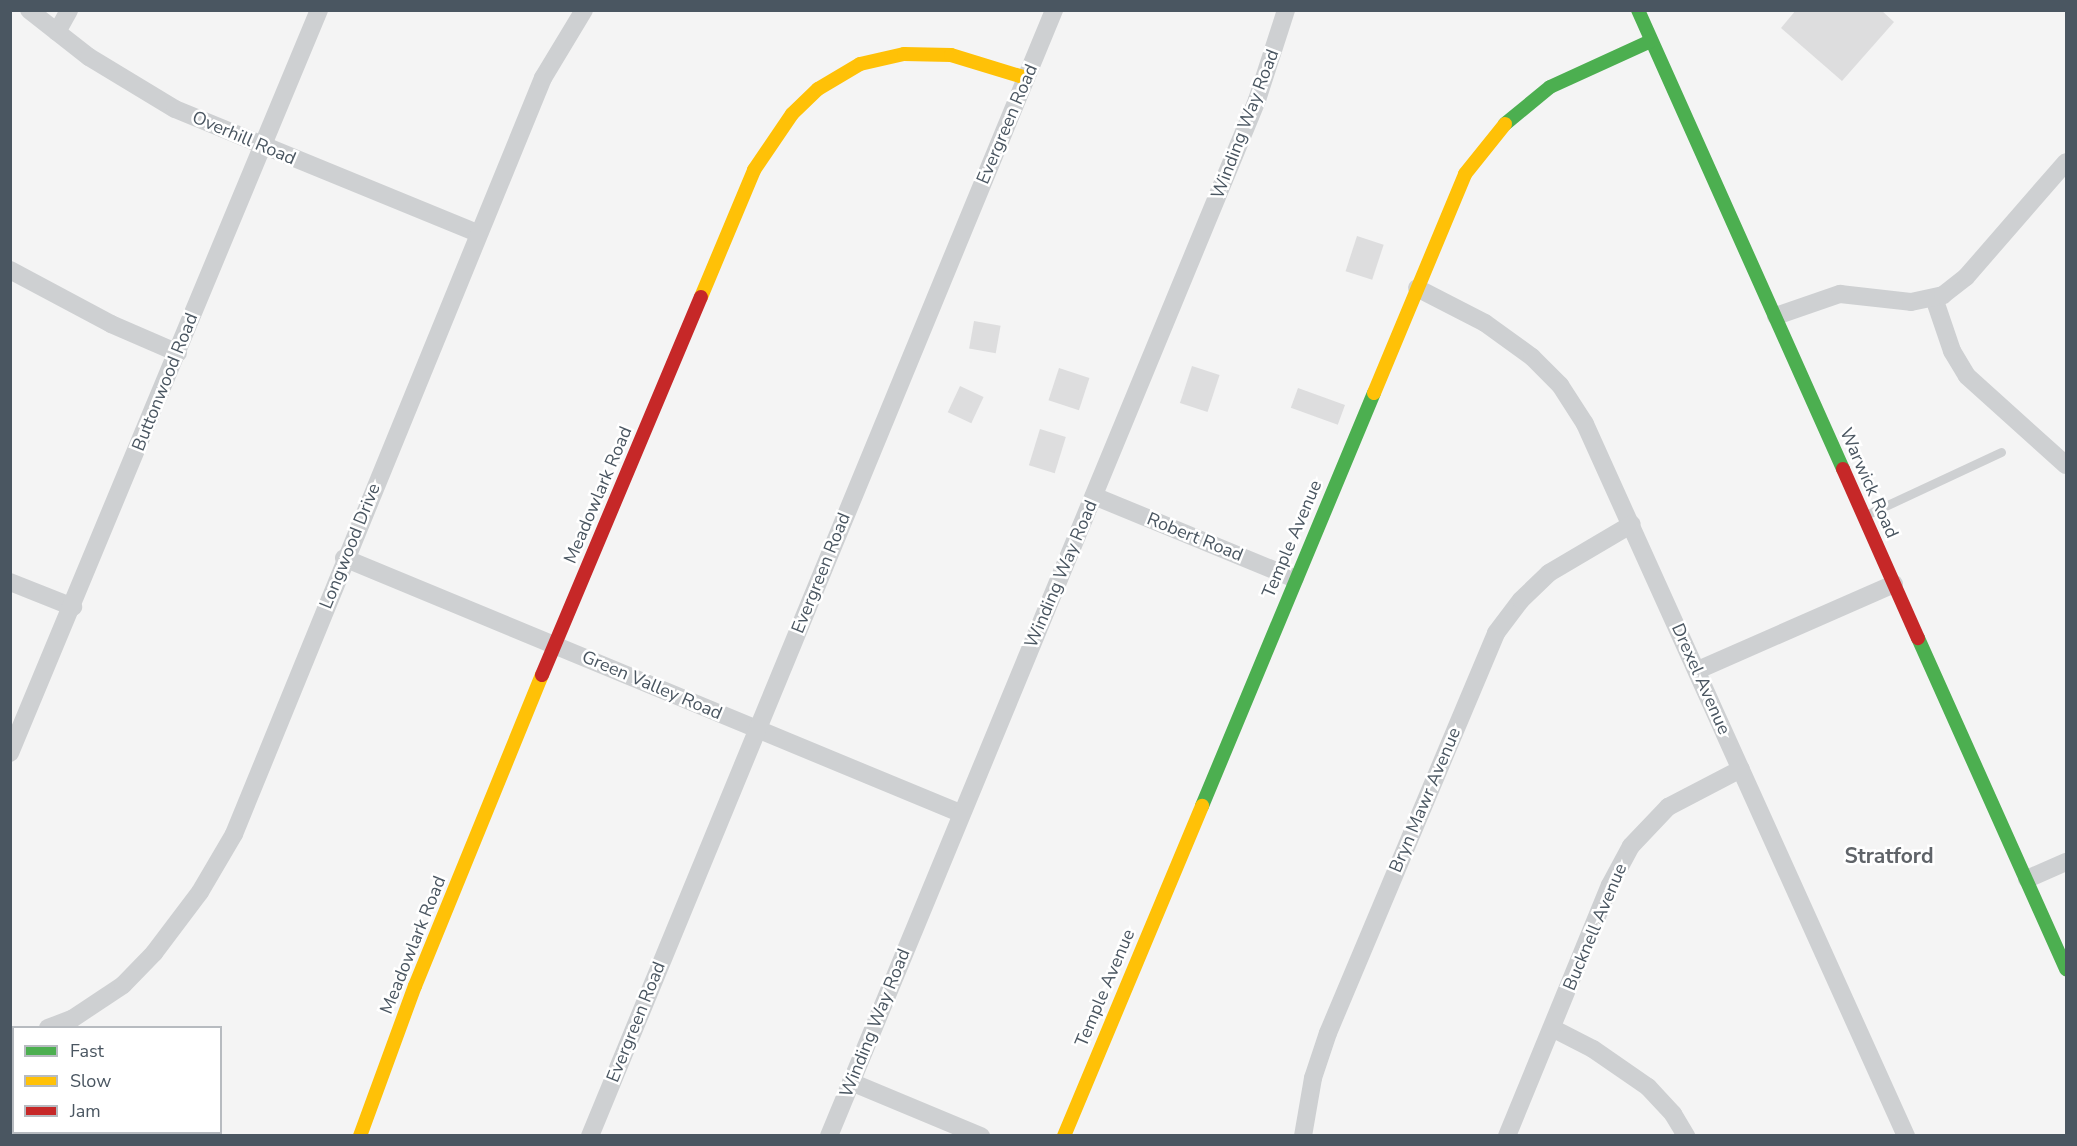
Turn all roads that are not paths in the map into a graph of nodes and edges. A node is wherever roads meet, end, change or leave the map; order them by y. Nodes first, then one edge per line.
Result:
1 (28, 10) edge
2 (69, 10) edge
3 (319, 10) edge
4 (584, 10) edge
5 (1054, 10) edge
6 (1286, 10) edge
7 (1638, 10) edge
8 (57, 32) junction
9 (1651, 41) junction
10 (1026, 78) junction
11 (261, 146) junction
12 (2067, 162) edge
13 (477, 233) junction
14 (10, 270) edge
15 (1417, 288) junction
16 (1934, 298) junction
17 (1776, 316) junction
18 (178, 353) junction
19 (2001, 452) dead end
20 (2067, 465) edge
21 (1094, 496) junction
22 (1864, 516) junction
23 (1632, 524) junction
24 (344, 558) junction
25 (1295, 579) junction
26 (10, 582) edge
27 (1894, 584) junction
28 (73, 607) junction
29 (554, 645) junction
30 (1698, 670) junction
31 (757, 729) junction
32 (10, 753) edge
33 (1741, 770) junction
34 (960, 813) junction
35 (2067, 862) edge
36 (2027, 879) junction
37 (2067, 969) edge
38 (73, 1023) edge
39 (58, 1026) edge
40 (1552, 1028) junction
41 (851, 1082) junction
42 (360, 1136) edge
43 (590, 1136) edge
44 (829, 1136) edge
45 (981, 1136) edge
46 (1064, 1136) edge
47 (1303, 1136) edge
48 (1507, 1136) edge
49 (1686, 1136) edge
50 (1906, 1136) edge

1 - 8 street, Overhill Road
2 - 8 street
3 - 11 street, Buttonwood Road
4 - 13 street, Longwood Drive
5 - 10 street, Evergreen Road
6 - 21 street, Winding Way Road
7 - 9 street, Warwick Road
8 - 11 street, Overhill Road
9 - 15 street, Temple Avenue
9 - 17 street, Warwick Road
10 - 29 street, Meadowlark Road
10 - 31 street, Evergreen Road
11 - 13 street, Overhill Road
11 - 18 street, Buttonwood Road
12 - 16 street
13 - 24 street, Longwood Drive
14 - 18 street
15 - 23 street, Drexel Avenue
15 - 25 street, Temple Avenue
16 - 17 street
16 - 20 street
17 - 22 street, Warwick Road
18 - 28 street, Buttonwood Road
19 - 22 lane
21 - 25 street, Robert Road
21 - 34 street, Winding Way Road
22 - 27 street, Warwick Road
23 - 30 street, Drexel Avenue
23 - 47 street, Bryn Mawr Avenue
24 - 29 street, Green Valley Road
24 - 38 street, Longwood Drive
25 - 46 street, Temple Avenue
26 - 28 street
27 - 30 street
27 - 36 street, Warwick Road
28 - 32 street, Buttonwood Road
29 - 31 street, Green Valley Road
29 - 42 street, Meadowlark Road
30 - 33 street, Drexel Avenue
31 - 34 street, Green Valley Road
31 - 43 street, Evergreen Road
33 - 40 street, Bucknell Avenue
33 - 50 street, Drexel Avenue
34 - 41 street, Winding Way Road
35 - 36 street
36 - 37 street, Warwick Road
38 - 39 street, Longwood Drive
40 - 48 street, Bucknell Avenue
40 - 49 street
41 - 44 street, Winding Way Road
41 - 45 street

